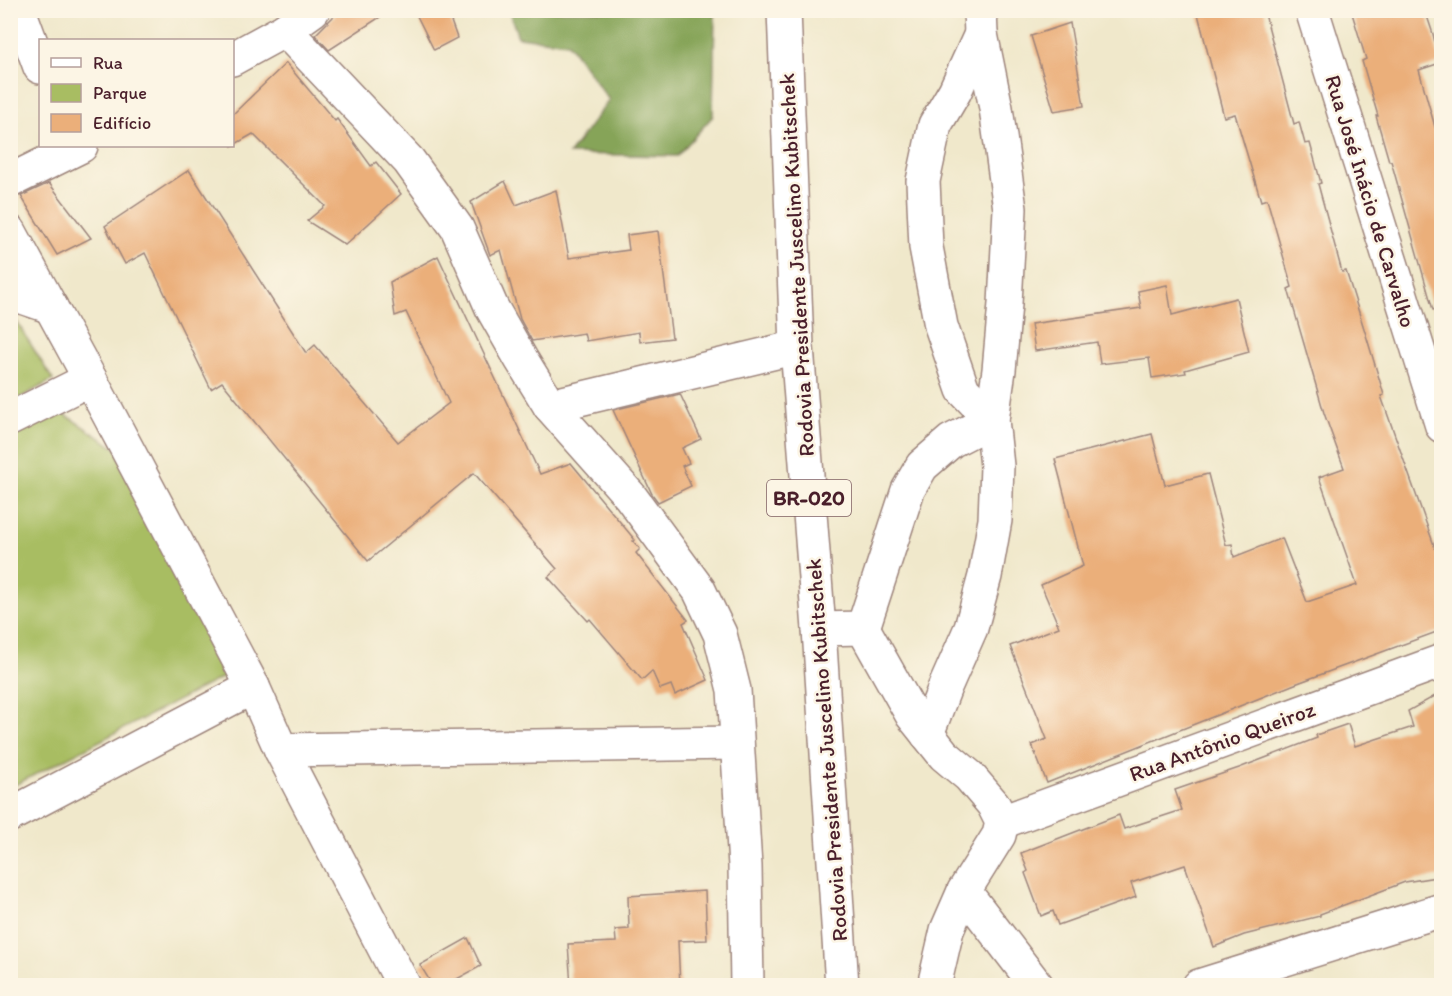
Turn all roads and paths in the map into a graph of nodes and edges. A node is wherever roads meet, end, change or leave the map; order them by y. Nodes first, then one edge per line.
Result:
1 (19, 10) edge
2 (313, 10) edge
3 (784, 10) edge
4 (1312, 10) edge
5 (980, 22) edge
6 (285, 30) junction
7 (234, 58) edge
8 (39, 64) edge
9 (75, 147) edge
10 (10, 181) edge
11 (10, 232) edge
12 (10, 292) edge
13 (51, 307) junction
14 (797, 347) junction
15 (90, 379) junction
16 (550, 406) junction
17 (10, 420) edge
18 (992, 420) junction
19 (1442, 426) edge
20 (863, 628) junction
21 (819, 629) junction
22 (1442, 661) edge
23 (253, 687) junction
24 (927, 734) junction
25 (737, 743) junction
26 (280, 750) junction
27 (10, 815) edge
28 (1002, 822) junction
29 (964, 891) junction
30 (1442, 910) edge
31 (404, 986) edge
32 (747, 986) edge
33 (842, 986) edge
34 (934, 986) edge
35 (1037, 986) edge
36 (1199, 986) edge

1 - 8 main road
2 - 6 main road
3 - 14 main road, Rodovia Presidente Juscelino Kubitschek / BR-020
4 - 19 main road, Rua José Inácio de Carvalho
5 - 18 main road
5 - 18 main road
6 - 7 main road
6 - 16 main road
9 - 10 main road
11 - 13 main road
12 - 13 main road
13 - 15 main road
14 - 16 main road
14 - 21 main road, Rodovia Presidente Juscelino Kubitschek / BR-020
15 - 17 main road
15 - 23 main road
16 - 25 main road
18 - 20 main road
18 - 24 main road
20 - 21 main road
20 - 24 main road
21 - 33 main road, Rodovia Presidente Juscelino Kubitschek / BR-020
22 - 28 main road, Rua Antônio Queiroz
23 - 26 main road
23 - 27 main road
24 - 28 main road
25 - 26 main road
25 - 32 main road
26 - 31 main road
28 - 29 main road
29 - 34 main road
29 - 35 main road
30 - 36 main road

